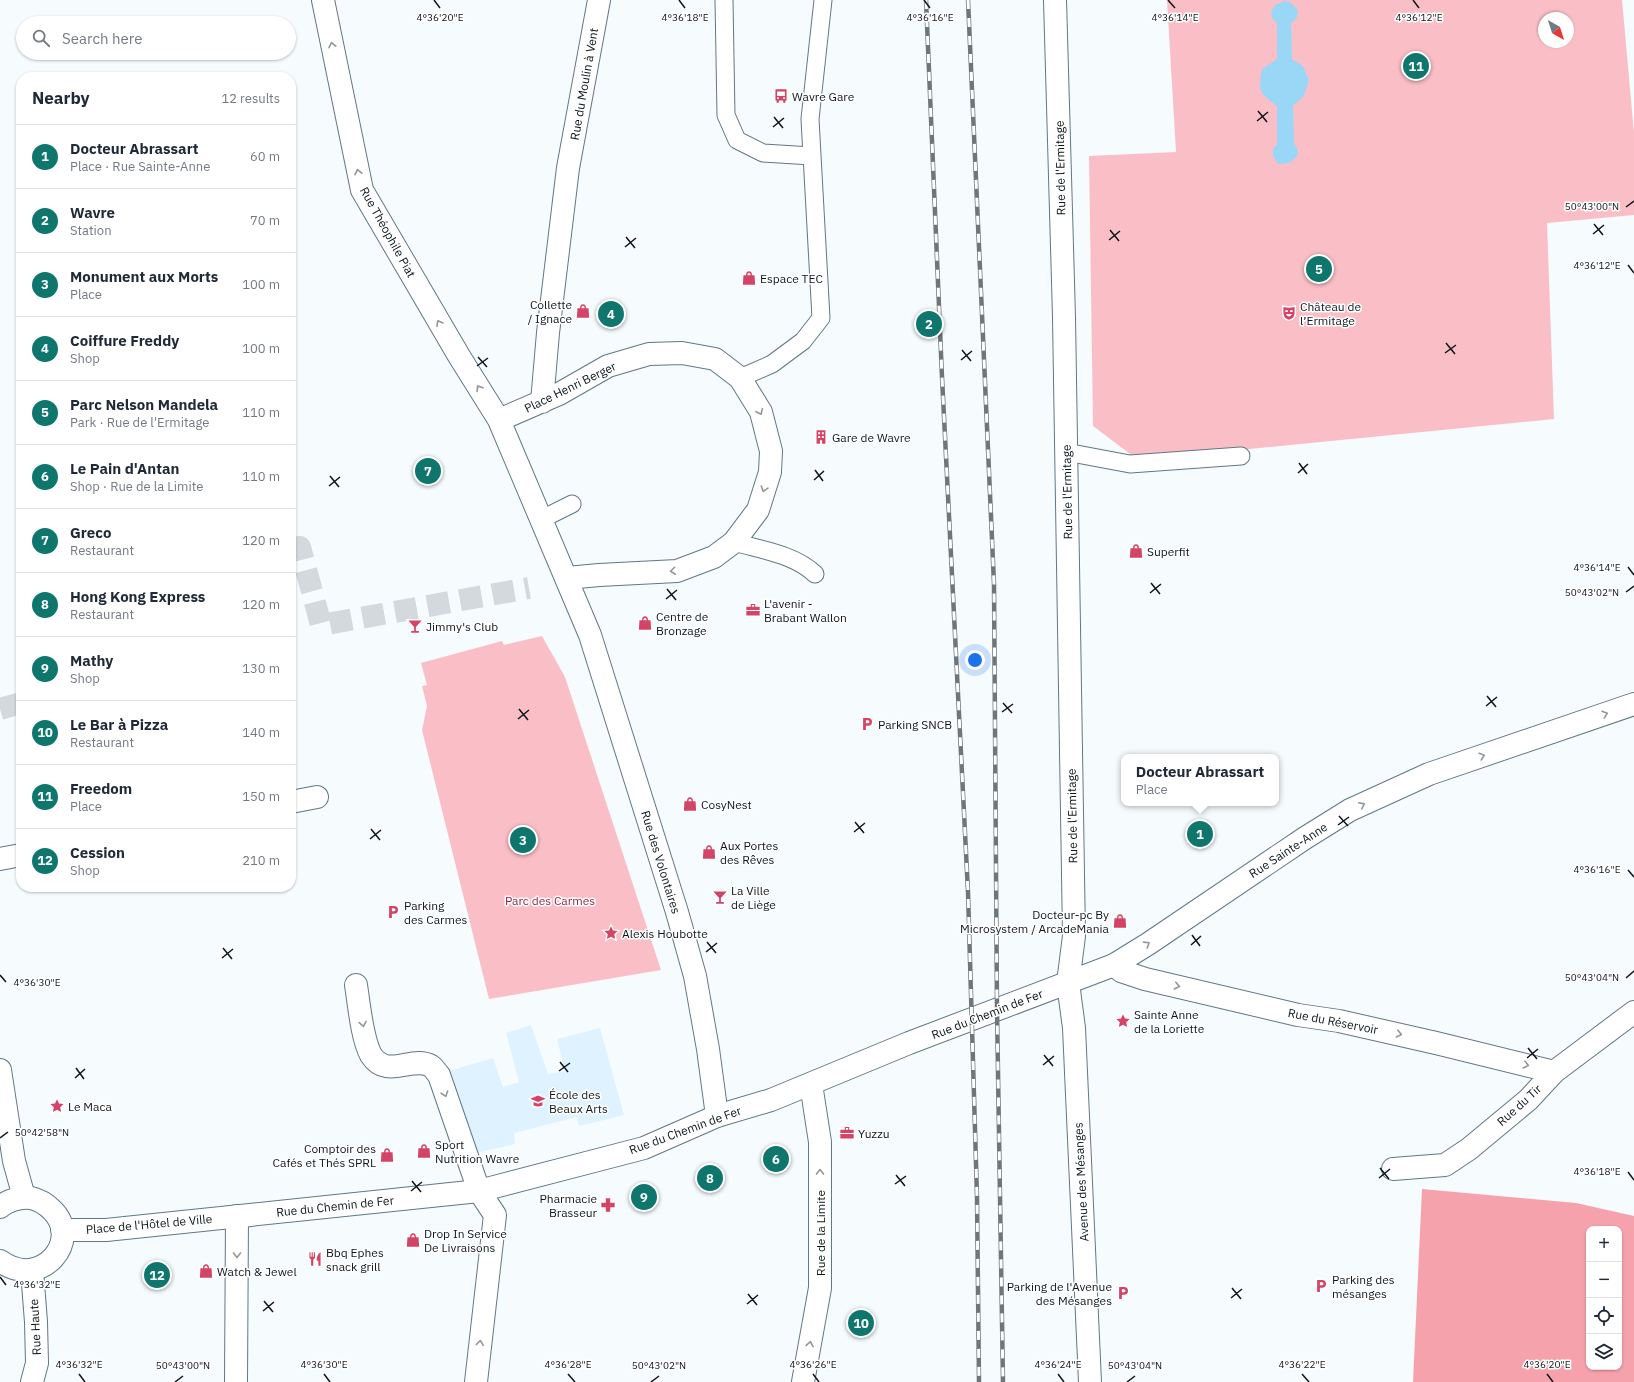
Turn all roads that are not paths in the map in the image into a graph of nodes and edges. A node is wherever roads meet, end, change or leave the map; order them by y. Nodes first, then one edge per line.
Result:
1 (323, 0) edge
2 (599, 0) edge
3 (724, 0) edge
4 (823, 0) edge
5 (1056, 0) edge
6 (812, 156) junction
7 (740, 378) junction
8 (542, 402) junction
9 (499, 420) junction
10 (1066, 452) junction
11 (1241, 456) dead end
12 (572, 504) dead end
13 (542, 519) junction
14 (734, 542) junction
15 (815, 574) dead end
16 (567, 578) junction
17 (1634, 704) edge
18 (317, 797) dead end
19 (296, 801) edge
20 (16, 856) edge
21 (0, 859) edge
22 (1114, 965) junction
23 (1068, 983) junction
24 (356, 985) dead end
25 (1634, 1012) edge
26 (1554, 1072) junction
27 (1, 1076) edge
28 (811, 1084) junction
29 (718, 1116) junction
30 (1393, 1169) dead end
31 (479, 1192) junction
32 (24, 1197) junction
33 (0, 1207) edge
34 (237, 1216) junction
35 (62, 1230) junction
36 (0, 1261) edge
37 (32, 1271) junction
38 (32, 1382) edge
39 (236, 1382) edge
40 (476, 1382) edge
41 (803, 1382) edge
42 (1090, 1382) edge

9 -> 1 street, Rue Théophile Piat
2 - 8 street, Rue du Moulin à Vent
3 - 6 lane
4 - 6 lane
5 - 10 street, Rue de l'Ermitage
6 - 7 lane
7 - 8 street, Place Henri Berger
7 -> 14 street, Place Henri Berger
8 - 9 street, Place Henri Berger
9 - 13 street
10 - 11 lane
10 - 23 street, Rue de l'Ermitage
12 - 13 lane
13 - 16 street
14 - 15 lane
14 -> 16 street, Place Henri Berger
16 - 29 street, Rue des Volontaires
22 -> 17 street, Rue Sainte-Anne
18 - 19 street
20 - 21 street
22 - 23 street, Rue Sainte-Anne
22 -> 26 street, Rue du Réservoir
23 - 28 street, Rue du Chemin de Fer
23 - 42 street, Avenue des Mésanges
24 -> 31 street
25 - 26 street, Rue du Tir
26 - 30 street, Rue du Tir
27 - 32 street
28 - 29 street, Rue du Chemin de Fer
41 -> 28 street, Rue de la Limite
29 - 31 street, Rue du Chemin de Fer
31 - 34 street, Rue du Chemin de Fer
40 -> 31 street
32 - 33 street
32 - 35 street
34 - 35 street, Place de l'Hôtel de Ville
34 -> 39 street
35 - 37 street
36 - 37 street
37 - 38 street, Rue Haute

